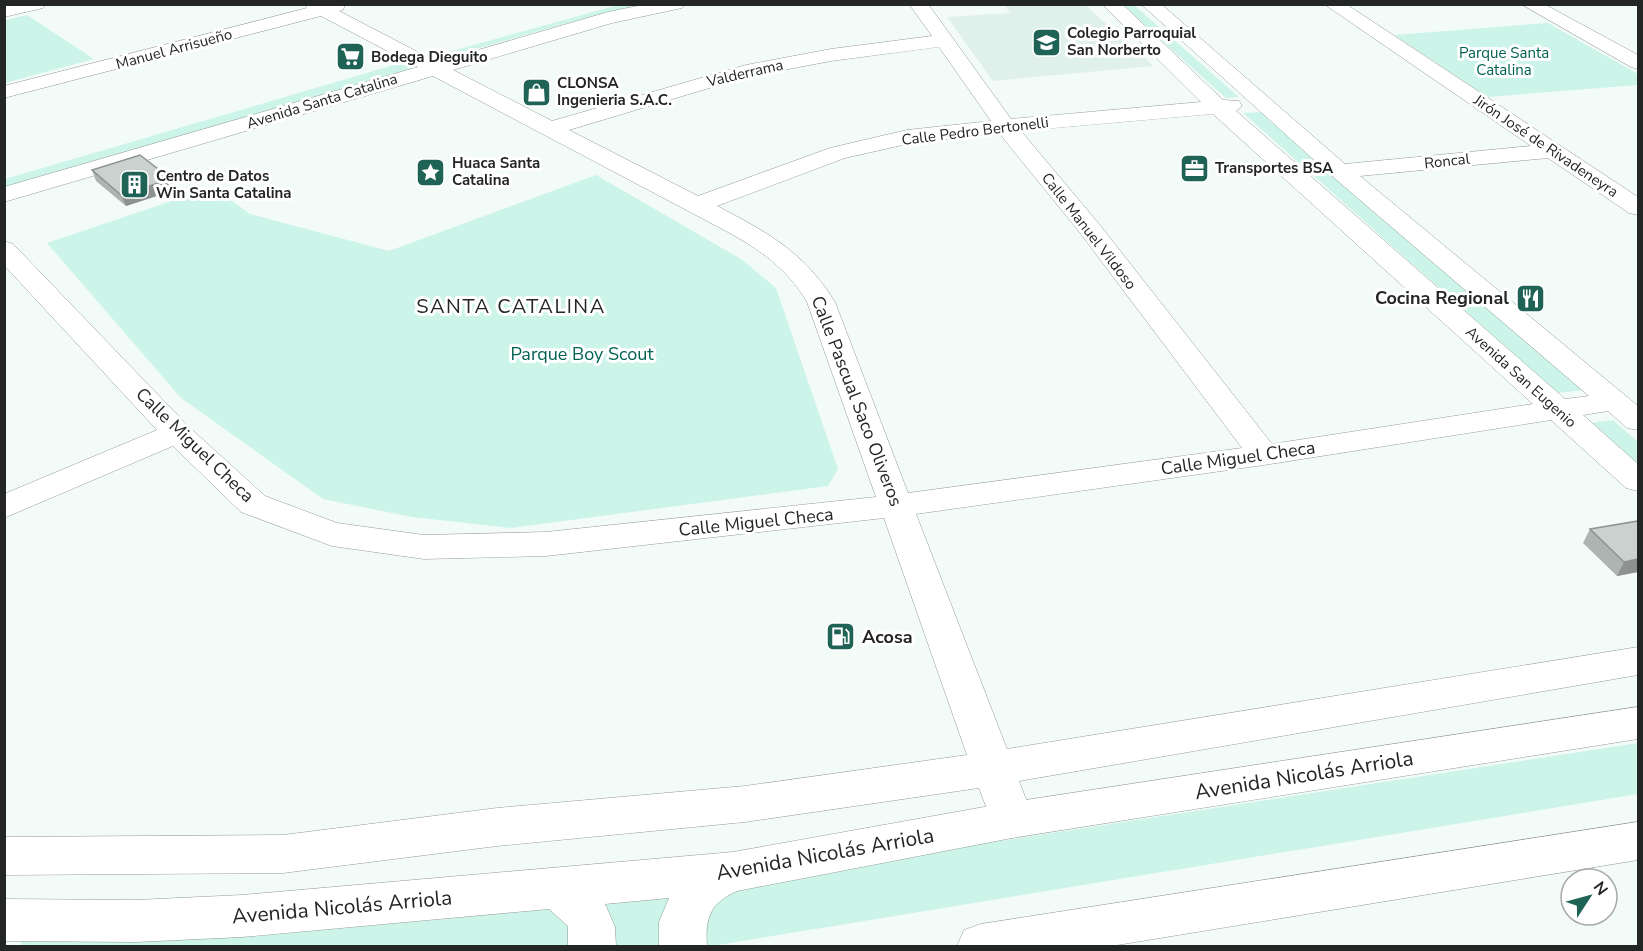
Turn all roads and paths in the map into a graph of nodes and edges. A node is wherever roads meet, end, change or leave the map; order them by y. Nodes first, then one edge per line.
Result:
1 (37, 4) edge
2 (343, 4) edge
3 (604, 4) edge
4 (676, 4) edge
5 (918, 4) edge
6 (1111, 4) edge
7 (1150, 4) edge
8 (1334, 4) edge
9 (1530, 4) edge
10 (317, 7) edge
11 (4, 12) edge
12 (470, 40) dead end
13 (944, 41) junction
14 (428, 57) junction
15 (1638, 63) edge
16 (4, 92) edge
17 (1263, 104) junction
18 (1218, 107) junction
19 (1005, 126) junction
20 (551, 128) junction
21 (1554, 151) junction
22 (1340, 171) junction
23 (4, 175) edge
24 (4, 195) edge
25 (697, 205) junction
26 (1638, 208) edge
27 (4, 249) edge
28 (1615, 401) junction
29 (1559, 410) junction
30 (1638, 421) edge
31 (177, 433) junction
32 (1264, 455) junction
33 (1638, 482) edge
34 (897, 505) junction
35 (4, 507) edge
36 (1638, 661) edge
37 (1638, 723) edge
38 (993, 767) junction
39 (1012, 820) junction
40 (1632, 844) edge
41 (4, 856) edge
42 (733, 872) junction
43 (555, 889) junction
44 (4, 920) edge
45 (592, 946) edge
46 (683, 946) edge
47 (981, 946) edge

1 - 11 street
2 - 10 street, Manuel Arrisueño
3 - 12 street
4 - 14 street, Avenida Santa Catalina
5 - 13 street, Calle Manuel Vildoso
6 - 18 street, Avenida San Eugenio
7 - 17 street
8 - 21 street, Jirón José de Rivadeneyra
9 - 15 street
10 - 14 street, Calle Pascual Saco Oliveros
10 - 16 street, Manuel Arrisueño
13 - 19 street, Calle Manuel Vildoso
13 - 20 street, Valderrama
14 - 20 street, Calle Pascual Saco Oliveros
14 - 23 street, Avenida Santa Catalina
14 - 24 street, Avenida Santa Catalina
17 - 18 street, Calle Pedro Bertonelli
17 - 22 street
18 - 19 street, Calle Pedro Bertonelli
18 - 29 street, Avenida San Eugenio
19 - 25 street, Calle Pedro Bertonelli
19 - 32 street, Calle Manuel Vildoso
20 - 25 street, Calle Pascual Saco Oliveros
21 - 22 street, Roncal
21 - 26 street, Jirón José de Rivadeneyra
22 - 28 street
25 - 34 street, Calle Pascual Saco Oliveros
27 - 31 street, Calle Miguel Checa
28 - 29 street, Calle Miguel Checa
28 - 30 street
29 - 32 street, Calle Miguel Checa
29 - 33 street, Avenida San Eugenio
31 - 34 street, Calle Miguel Checa
31 - 35 street
32 - 34 street, Calle Miguel Checa
34 - 38 street, Calle Pascual Saco Oliveros
36 - 38 street
37 - 39 street, Avenida Nicolás Arriola
38 - 39 street, Calle Pascual Saco Oliveros
38 - 41 street
39 - 42 street, Avenida Nicolás Arriola
40 - 47 street
42 - 43 street, Avenida Nicolás Arriola
42 - 46 street
43 - 44 street, Avenida Nicolás Arriola
43 - 45 street

